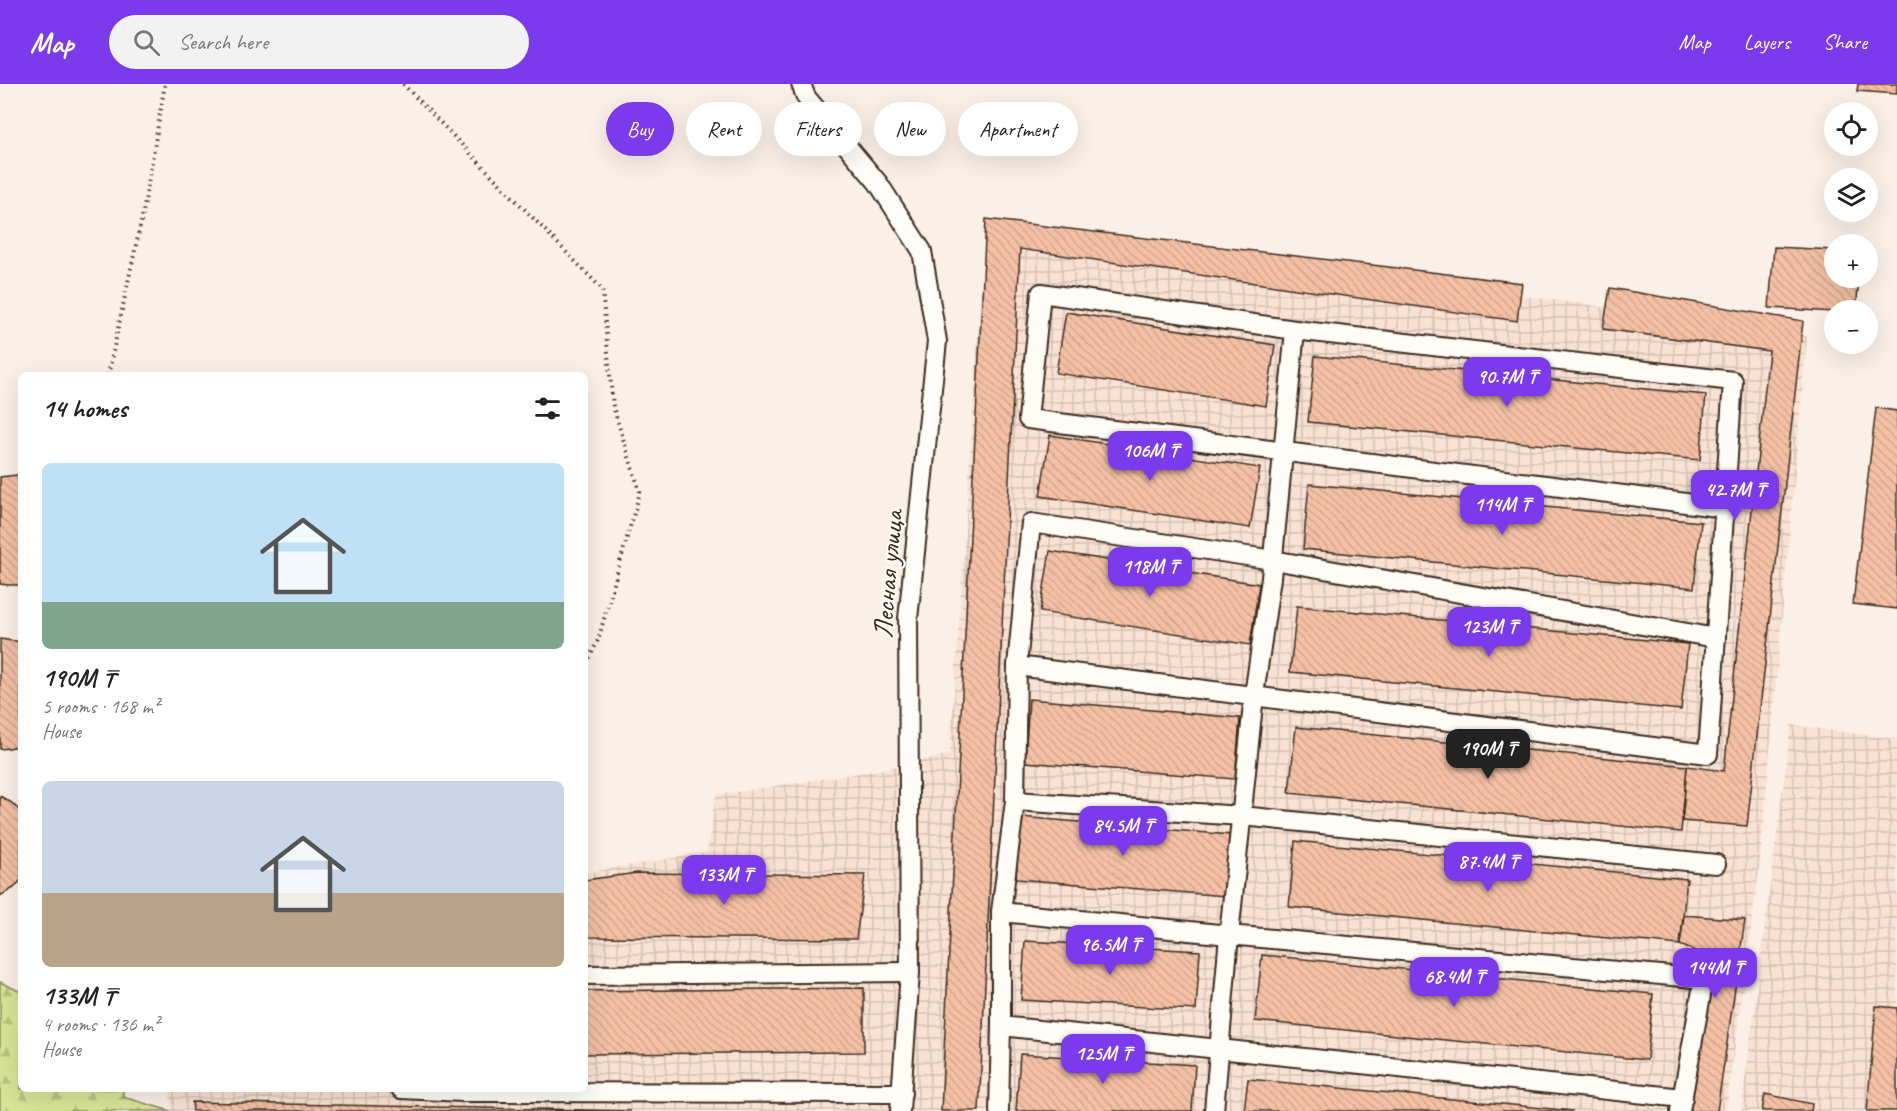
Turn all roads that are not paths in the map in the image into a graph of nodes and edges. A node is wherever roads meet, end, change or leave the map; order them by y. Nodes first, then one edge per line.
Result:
1 (801, 84) edge
2 (1295, 330) junction
3 (1283, 452) junction
4 (1725, 508) junction
5 (1272, 560) junction
6 (1716, 638) junction
7 (1017, 666) junction
8 (1254, 694) junction
9 (1015, 801) junction
10 (1242, 816) junction
11 (1716, 864) dead end
12 (1001, 912) junction
13 (1229, 935) junction
14 (910, 972) junction
15 (588, 975) edge
16 (1001, 1026) junction
17 (1219, 1049) junction
18 (463, 1092) edge
19 (901, 1102) edge
20 (1681, 1105) edge
21 (999, 1111) edge
22 (1214, 1111) edge

1 - 14 lane, Лесная улица
2 - 3 lane
2 - 3 lane
2 - 4 lane
3 - 4 lane
3 - 5 lane
4 - 6 lane
5 - 6 lane
5 - 7 lane
5 - 8 lane
6 - 8 lane
7 - 8 lane
7 - 9 lane
8 - 10 lane
9 - 10 lane
9 - 12 lane
10 - 11 lane
10 - 13 lane
12 - 13 lane
12 - 16 lane
13 - 17 lane
13 - 20 lane
14 - 15 lane
14 - 19 lane, Лесная улица
16 - 17 lane
16 - 21 lane
17 - 20 lane
17 - 22 lane
18 - 19 lane

